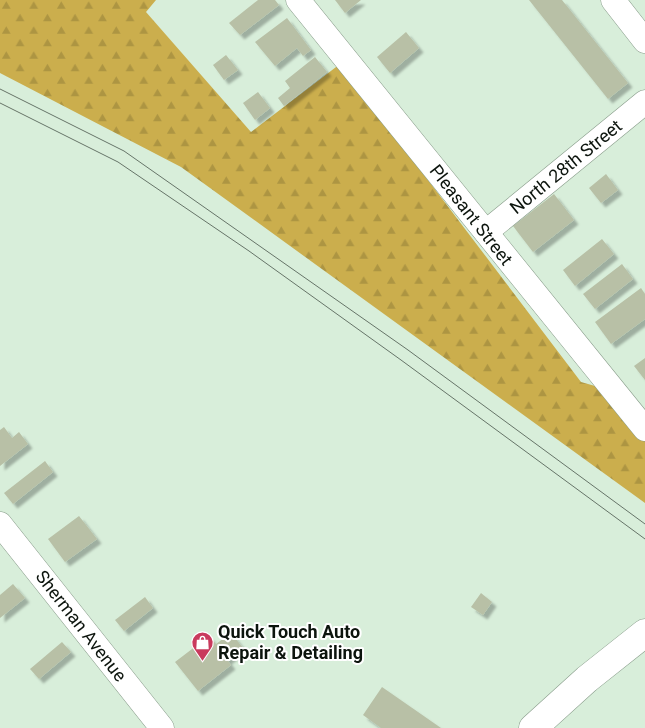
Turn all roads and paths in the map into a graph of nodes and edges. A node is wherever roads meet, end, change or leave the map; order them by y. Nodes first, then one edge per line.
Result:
1 (298, 0) edge
2 (613, 0) edge
3 (645, 41) edge
4 (645, 102) edge
5 (486, 232) junction
6 (645, 429) edge
7 (4, 537) edge
8 (645, 633) edge
9 (162, 728) edge
10 (533, 728) edge

1 - 5 street, Pleasant Street
2 - 3 street
4 - 5 street, North 28th Street
5 - 6 street, Pleasant Street
7 - 9 street, Sherman Avenue
8 - 10 main road

